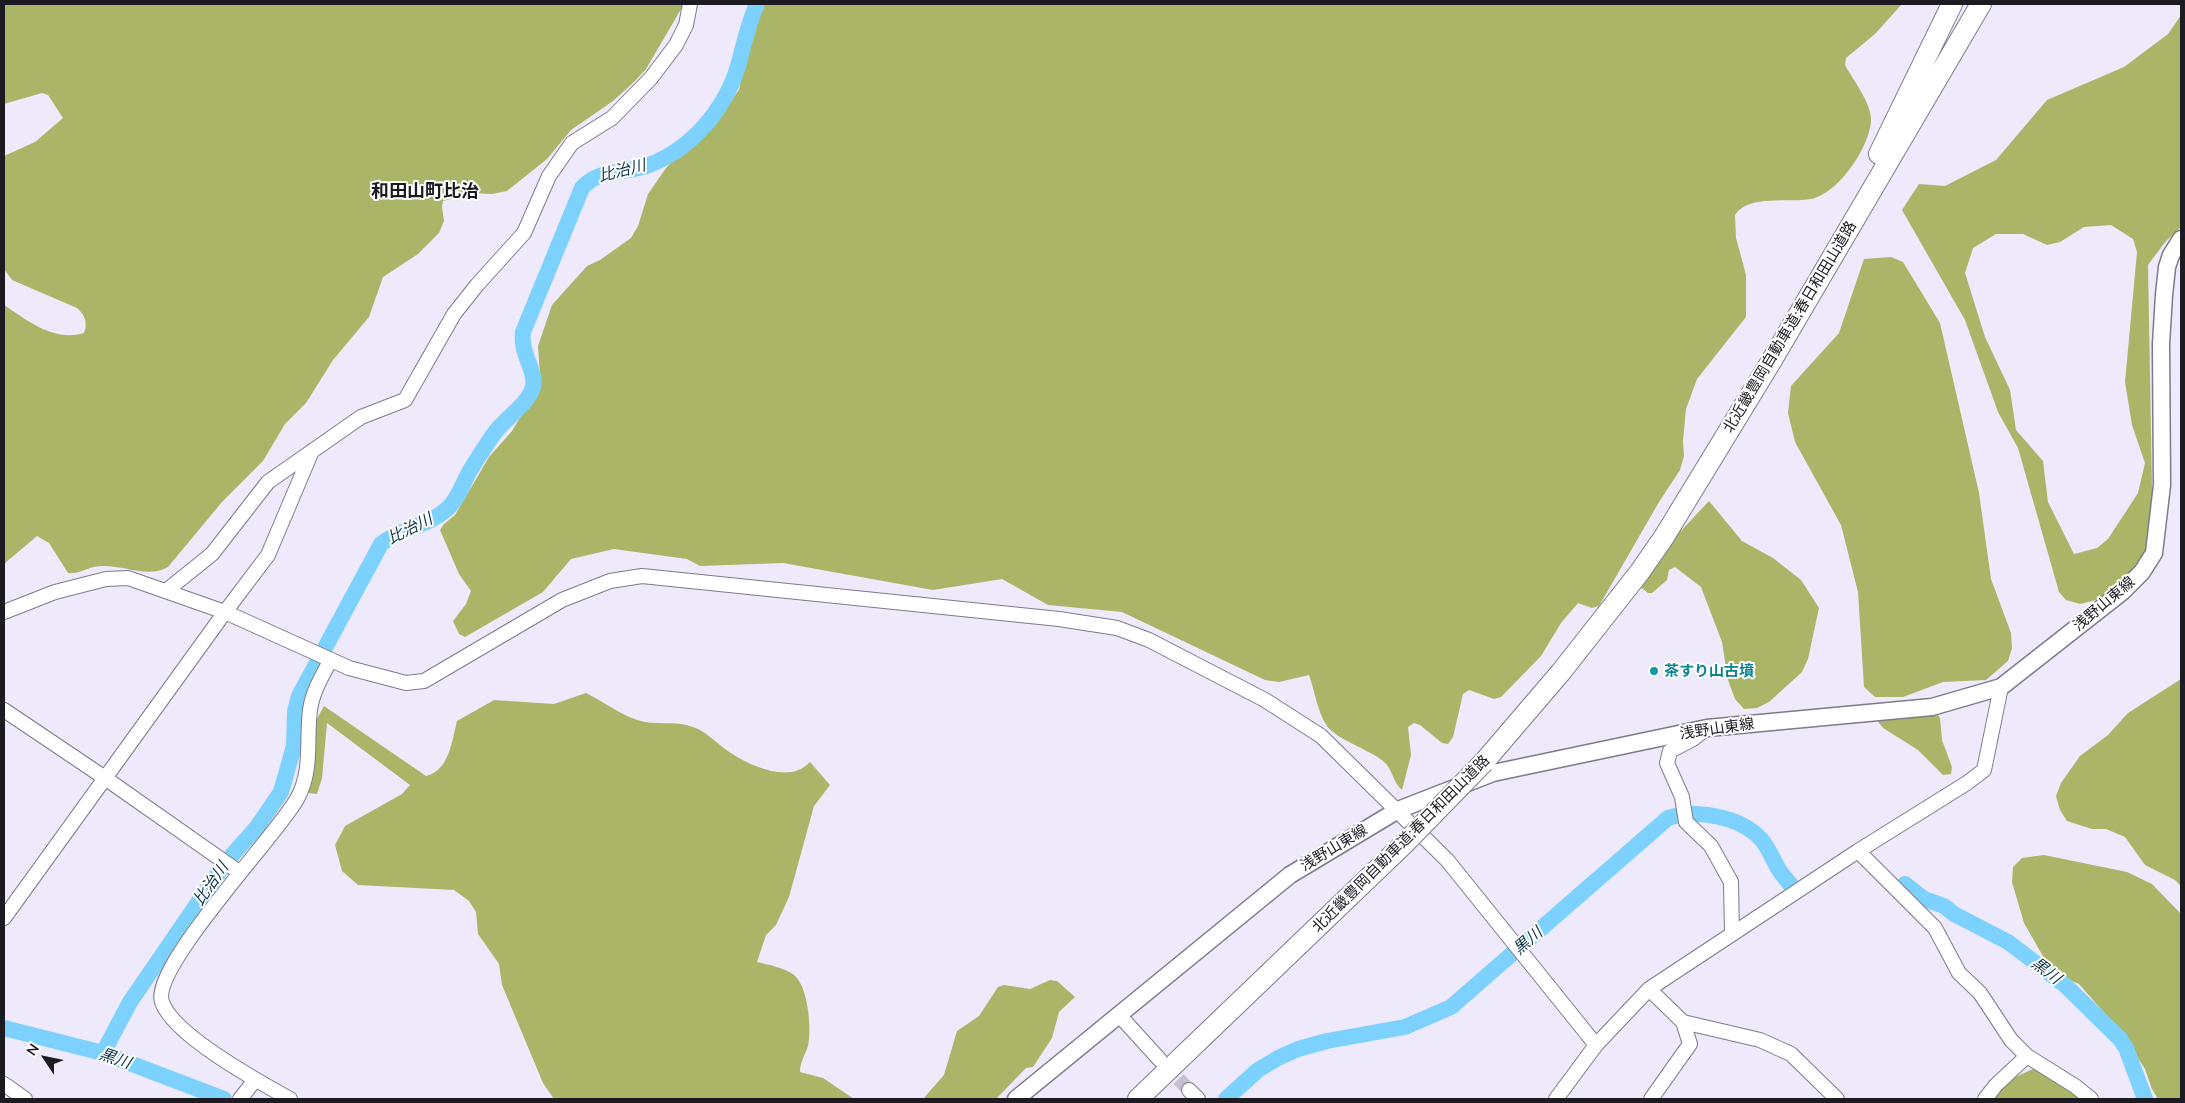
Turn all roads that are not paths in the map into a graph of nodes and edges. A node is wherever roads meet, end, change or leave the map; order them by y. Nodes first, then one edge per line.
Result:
1 (690, 4) edge
2 (1952, 4) edge
3 (1974, 4) edge
4 (1981, 4) edge
5 (1847, 218) junction
6 (2181, 239) edge
7 (313, 450) junction
8 (166, 591) junction
9 (4, 612) edge
10 (225, 612) junction
11 (1585, 641) junction
12 (330, 662) junction
13 (2001, 687) junction
14 (4, 710) edge
15 (1707, 728) junction
16 (106, 778) junction
17 (1398, 810) junction
18 (1858, 851) junction
19 (239, 872) junction
20 (4, 918) edge
21 (1732, 934) junction
22 (1649, 989) junction
23 (1120, 1016) junction
24 (1683, 1022) junction
25 (1204, 1034) junction
26 (1596, 1045) junction
27 (2027, 1056) junction
28 (1160, 1060) tunnel mouth
29 (252, 1083) junction
30 (4, 1084) edge
31 (25, 1099) edge
32 (240, 1099) edge
33 (290, 1099) edge
34 (1016, 1099) edge
35 (1128, 1099) edge
36 (1138, 1099) edge
37 (1556, 1099) edge
38 (1651, 1099) edge
39 (1838, 1099) edge
40 (1985, 1099) edge
41 (2090, 1099) edge

1 - 7 street
2 - 5 highway
3 - 5 highway, 北近畿豊岡自動車道;春日和田山道路
4 - 11 highway, 北近畿豊岡自動車道;春日和田山道路
5 - 11 highway, 北近畿豊岡自動車道;春日和田山道路
6 - 13 main road, 浅野山東線
7 - 8 street
7 - 10 street
8 - 9 street
8 - 10 street
10 - 12 street
10 - 16 street
11 - 25 highway, 北近畿豊岡自動車道;春日和田山道路, bridge
12 - 17 street
12 - 19 street
13 - 15 main road, 浅野山東線
13 - 18 street
14 - 16 street
15 - 17 main road, 浅野山東線
15 - 21 street
16 - 19 street
16 - 20 street
17 - 23 main road, 浅野山東線
17 - 26 street
18 - 21 street
18 - 27 street
19 - 29 street
21 - 22 street
22 - 24 street
22 - 26 street
23 - 28 street
23 - 34 main road, 浅野山東線
24 - 38 street
24 - 39 street
25 - 35 highway, 北近畿豊岡自動車道;春日和田山道路
25 - 36 highway, 北近畿豊岡自動車道;春日和田山道路
26 - 37 street
27 - 40 street
27 - 41 street
29 - 32 street
29 - 33 street
30 - 31 street

